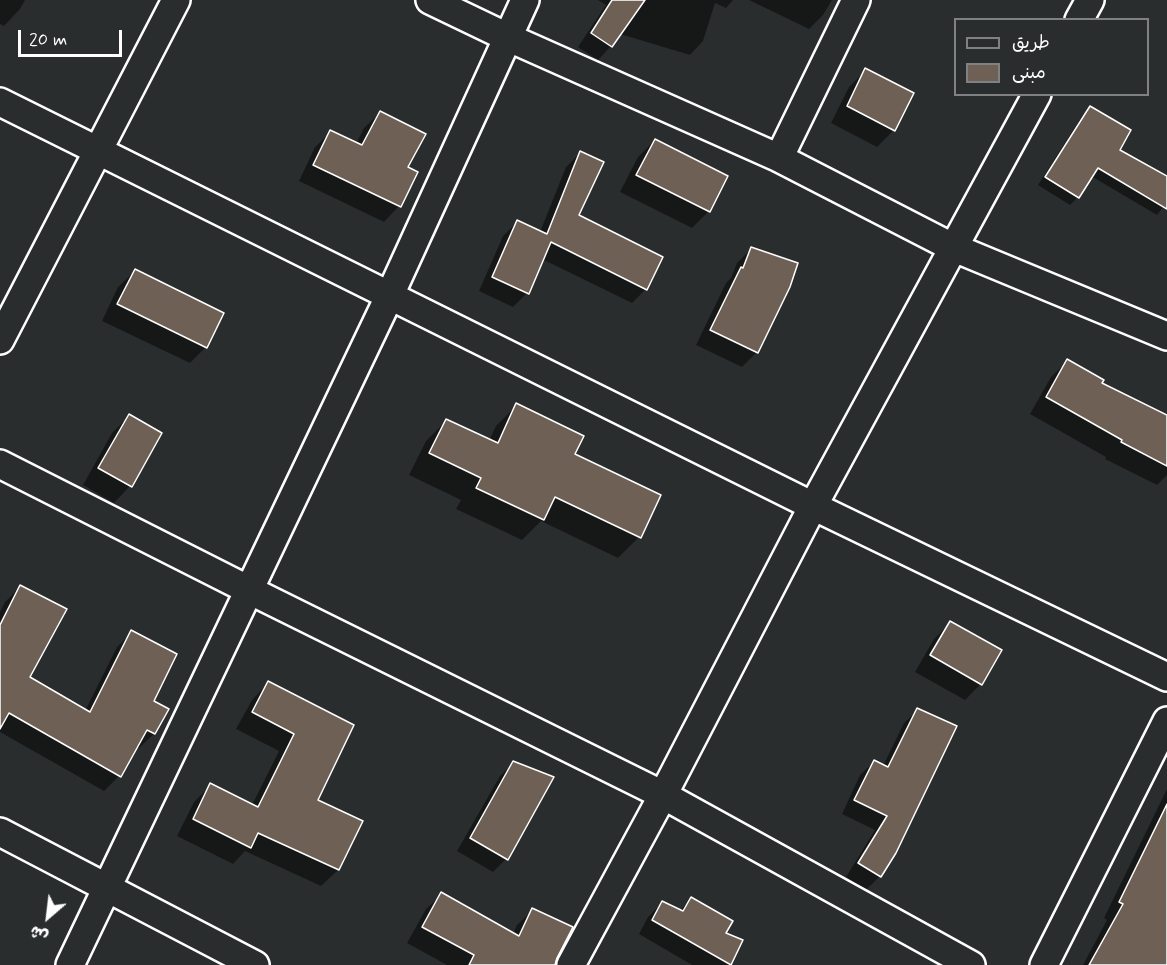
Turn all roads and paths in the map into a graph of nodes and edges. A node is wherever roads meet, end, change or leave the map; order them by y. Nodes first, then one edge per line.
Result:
1 (177, 0) edge
2 (430, 0) edge
3 (525, 0) edge
4 (856, 0) edge
5 (1090, 0) edge
6 (1080, 18) edge
7 (507, 37) junction
8 (1036, 96) edge
9 (0, 102) edge
10 (98, 150) junction
11 (779, 158) junction
12 (952, 247) junction
13 (389, 297) junction
14 (1167, 336) edge
15 (0, 340) edge
16 (0, 464) edge
17 (813, 506) junction
18 (249, 590) junction
19 (1167, 677) edge
20 (1167, 721) edge
21 (663, 795) junction
22 (0, 832) edge
23 (107, 888) junction
24 (70, 965) edge
25 (255, 965) edge
26 (572, 965) edge
27 (971, 965) edge
28 (1044, 965) edge

1 - 10 street
2 - 7 street
3 - 7 street
4 - 11 street
5 - 6 street
7 - 11 street
7 - 13 street
8 - 12 street
9 - 10 street
10 - 13 street
10 - 15 street
11 - 12 street
12 - 14 street
12 - 17 street
13 - 17 street
13 - 18 street
16 - 18 street
17 - 19 street
17 - 21 street
18 - 21 street
18 - 23 street
20 - 28 street
21 - 26 street
21 - 27 street
22 - 23 street
23 - 24 street
23 - 25 street

